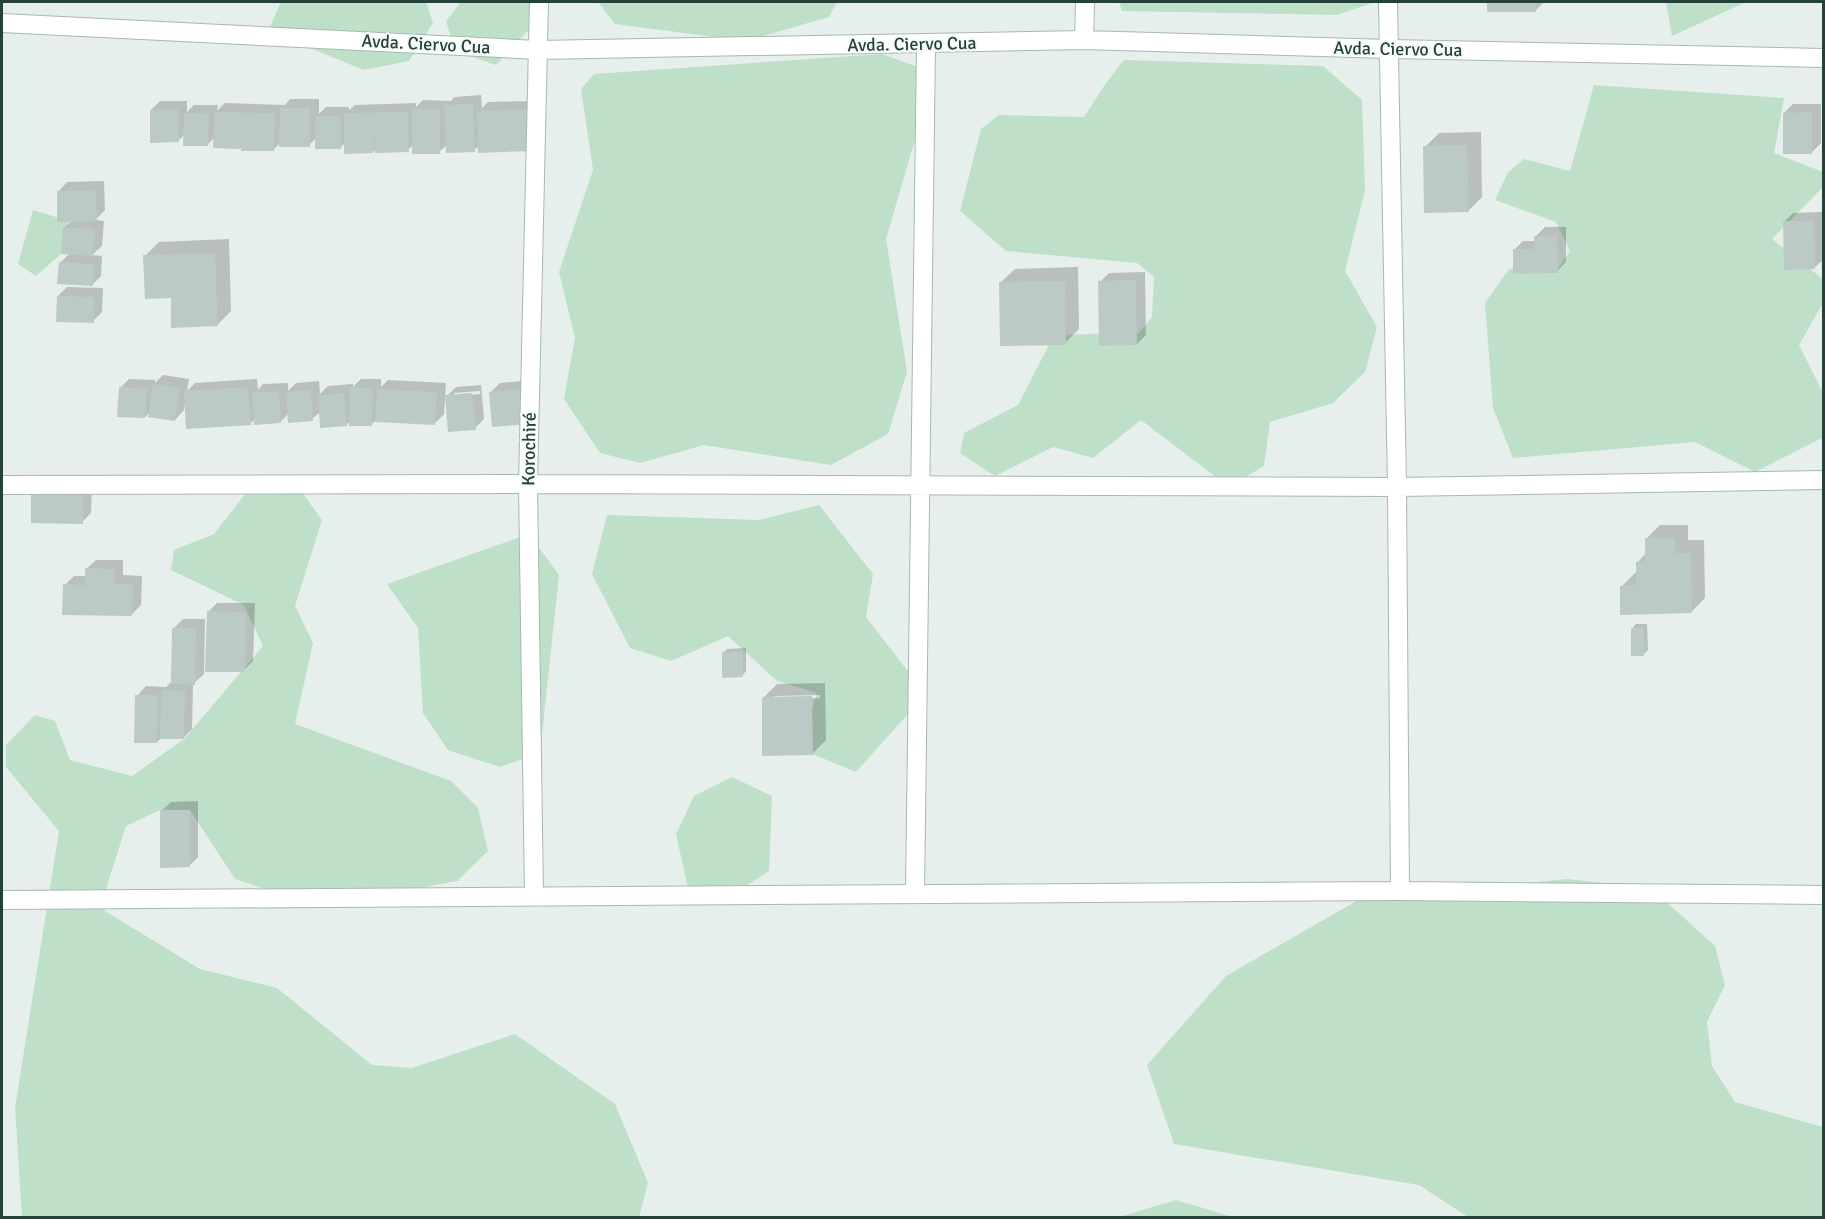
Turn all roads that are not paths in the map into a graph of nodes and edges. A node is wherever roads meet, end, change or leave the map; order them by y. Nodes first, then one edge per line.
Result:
1 (539, 2) edge
2 (1085, 2) edge
3 (1388, 2) edge
4 (2, 23) edge
5 (1084, 40) junction
6 (926, 44) junction
7 (1389, 49) junction
8 (538, 50) junction
9 (1824, 58) edge
10 (1824, 480) edge
11 (528, 484) junction
12 (2, 485) edge
13 (921, 486) junction
14 (1397, 488) junction
15 (1400, 891) junction
16 (915, 894) junction
17 (1824, 895) edge
18 (534, 897) junction
19 (2, 900) edge

1 - 8 street, Korochiré
2 - 5 street
3 - 7 street
4 - 8 street, Avda. Ciervo Cua
5 - 6 street, Avda. Ciervo Cua
5 - 7 street, Avda. Ciervo Cua
6 - 8 street, Avda. Ciervo Cua
6 - 13 street
7 - 9 street, Avda. Ciervo Cua
7 - 14 street
8 - 11 street, Korochiré
10 - 14 street
11 - 12 street
11 - 13 street
11 - 18 street, Korochiré
13 - 14 street
13 - 16 street
14 - 15 street
15 - 16 street
15 - 17 street
16 - 18 street
18 - 19 street

